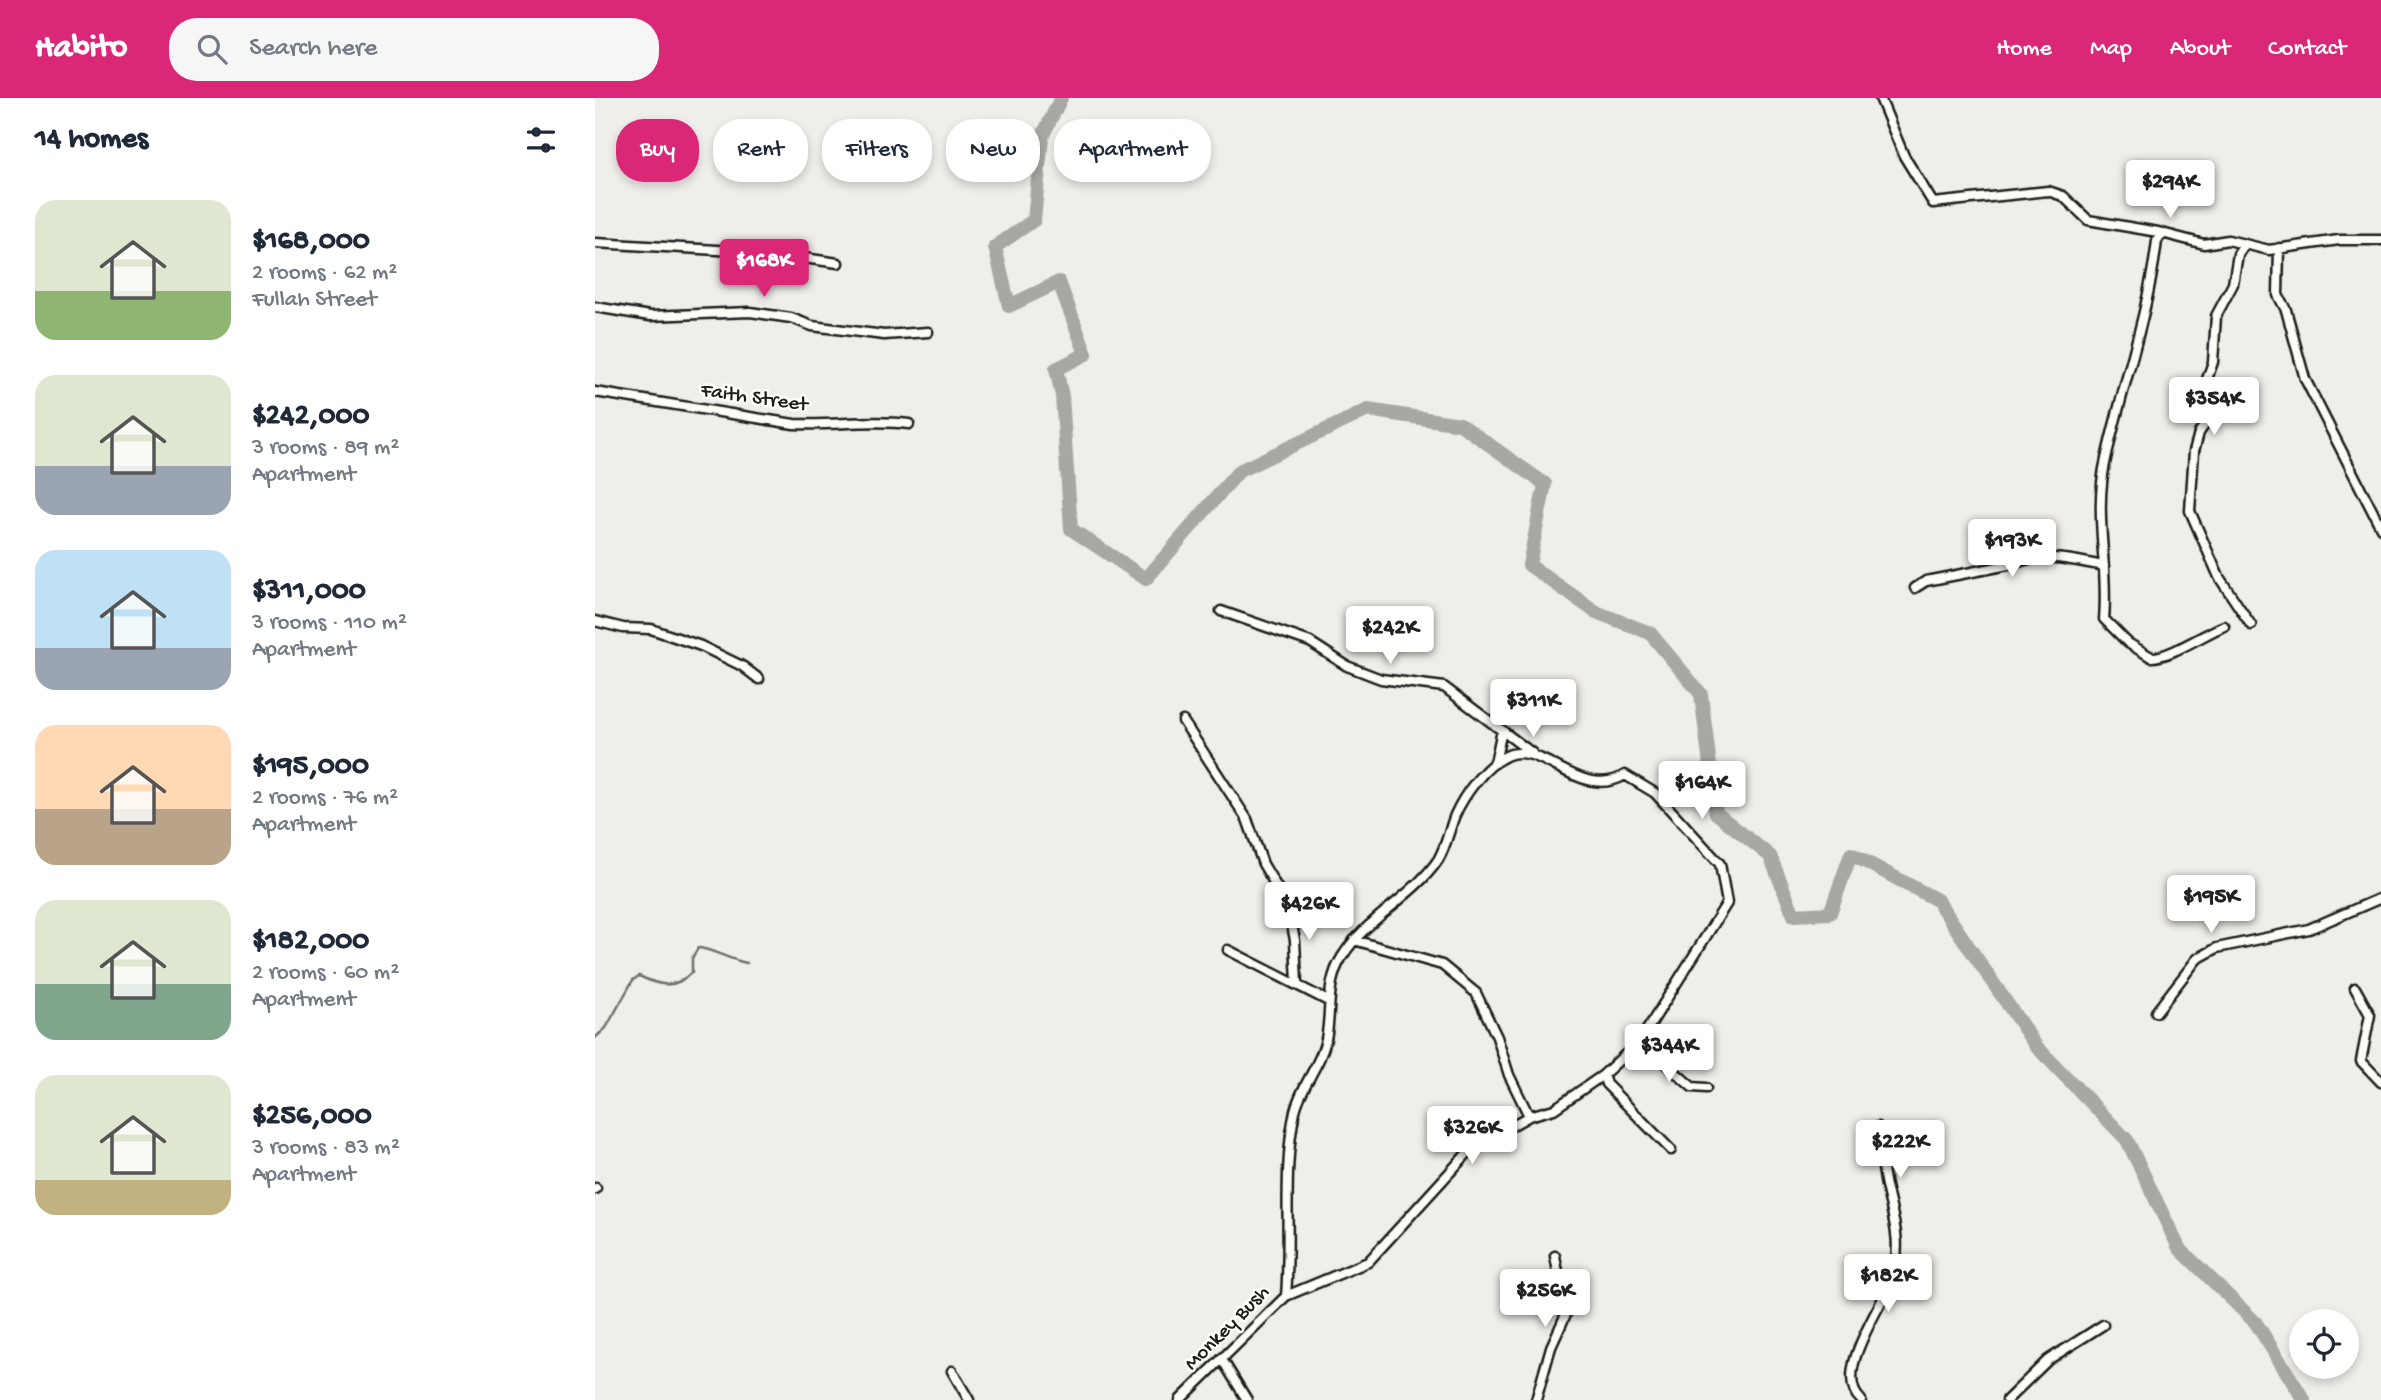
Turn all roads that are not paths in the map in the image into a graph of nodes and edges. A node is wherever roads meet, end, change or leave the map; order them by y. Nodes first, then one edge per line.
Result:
1 (1880, 98) edge
2 (2162, 233) junction
3 (2381, 240) edge
4 (595, 243) edge
5 (2245, 244) junction
6 (2279, 248) junction
7 (838, 263) dead end
8 (595, 307) edge
9 (928, 332) dead end
10 (595, 392) edge
11 (909, 424) dead end
12 (2381, 528) edge
13 (2104, 566) junction
14 (1915, 588) dead end
15 (1221, 611) dead end
16 (595, 621) edge
17 (2251, 625) dead end
18 (2224, 626) dead end
19 (759, 679) dead end
20 (1183, 721) dead end
21 (1502, 730) junction
22 (1532, 753) junction
23 (1495, 763) junction
24 (2381, 898) edge
25 (1354, 940) junction
26 (1228, 950) dead end
27 (1297, 983) junction
28 (2355, 988) dead end
29 (1328, 1001) junction
30 (2156, 1012) dead end
31 (1640, 1041) junction
32 (1603, 1075) junction
33 (2381, 1082) edge
34 (1706, 1088) dead end
35 (1529, 1116) junction
36 (1878, 1126) dead end
37 (1671, 1150) dead end
38 (1555, 1256) dead end
39 (1286, 1296) junction
40 (2103, 1325) dead end
41 (1223, 1361) junction
42 (953, 1371) dead end
43 (969, 1400) edge
44 (1180, 1400) edge
45 (1247, 1400) edge
46 (1536, 1400) edge
47 (1861, 1400) edge
48 (2007, 1400) edge

1 - 2 street
2 - 5 street
2 - 13 street
3 - 6 street
4 - 7 street
5 - 6 street
5 - 17 street
6 - 12 street
8 - 9 street
10 - 11 street, Faith Street
13 - 14 street
13 - 18 street
15 - 21 street
16 - 19 street
20 - 27 street
21 - 22 street
21 - 23 street
22 - 23 street
22 - 31 street, Monkey Bush
23 - 25 street
24 - 30 street
25 - 29 street
25 - 35 street
26 - 27 street
27 - 29 street
28 - 33 street
29 - 39 street
31 - 32 street, Monkey Bush
31 - 34 street
32 - 35 street, Monkey Bush
32 - 37 street
35 - 39 street, Monkey Bush
36 - 47 street
38 - 46 street
39 - 41 street, Monkey Bush
40 - 48 street
41 - 44 street, Monkey Bush
41 - 45 street
42 - 43 street

